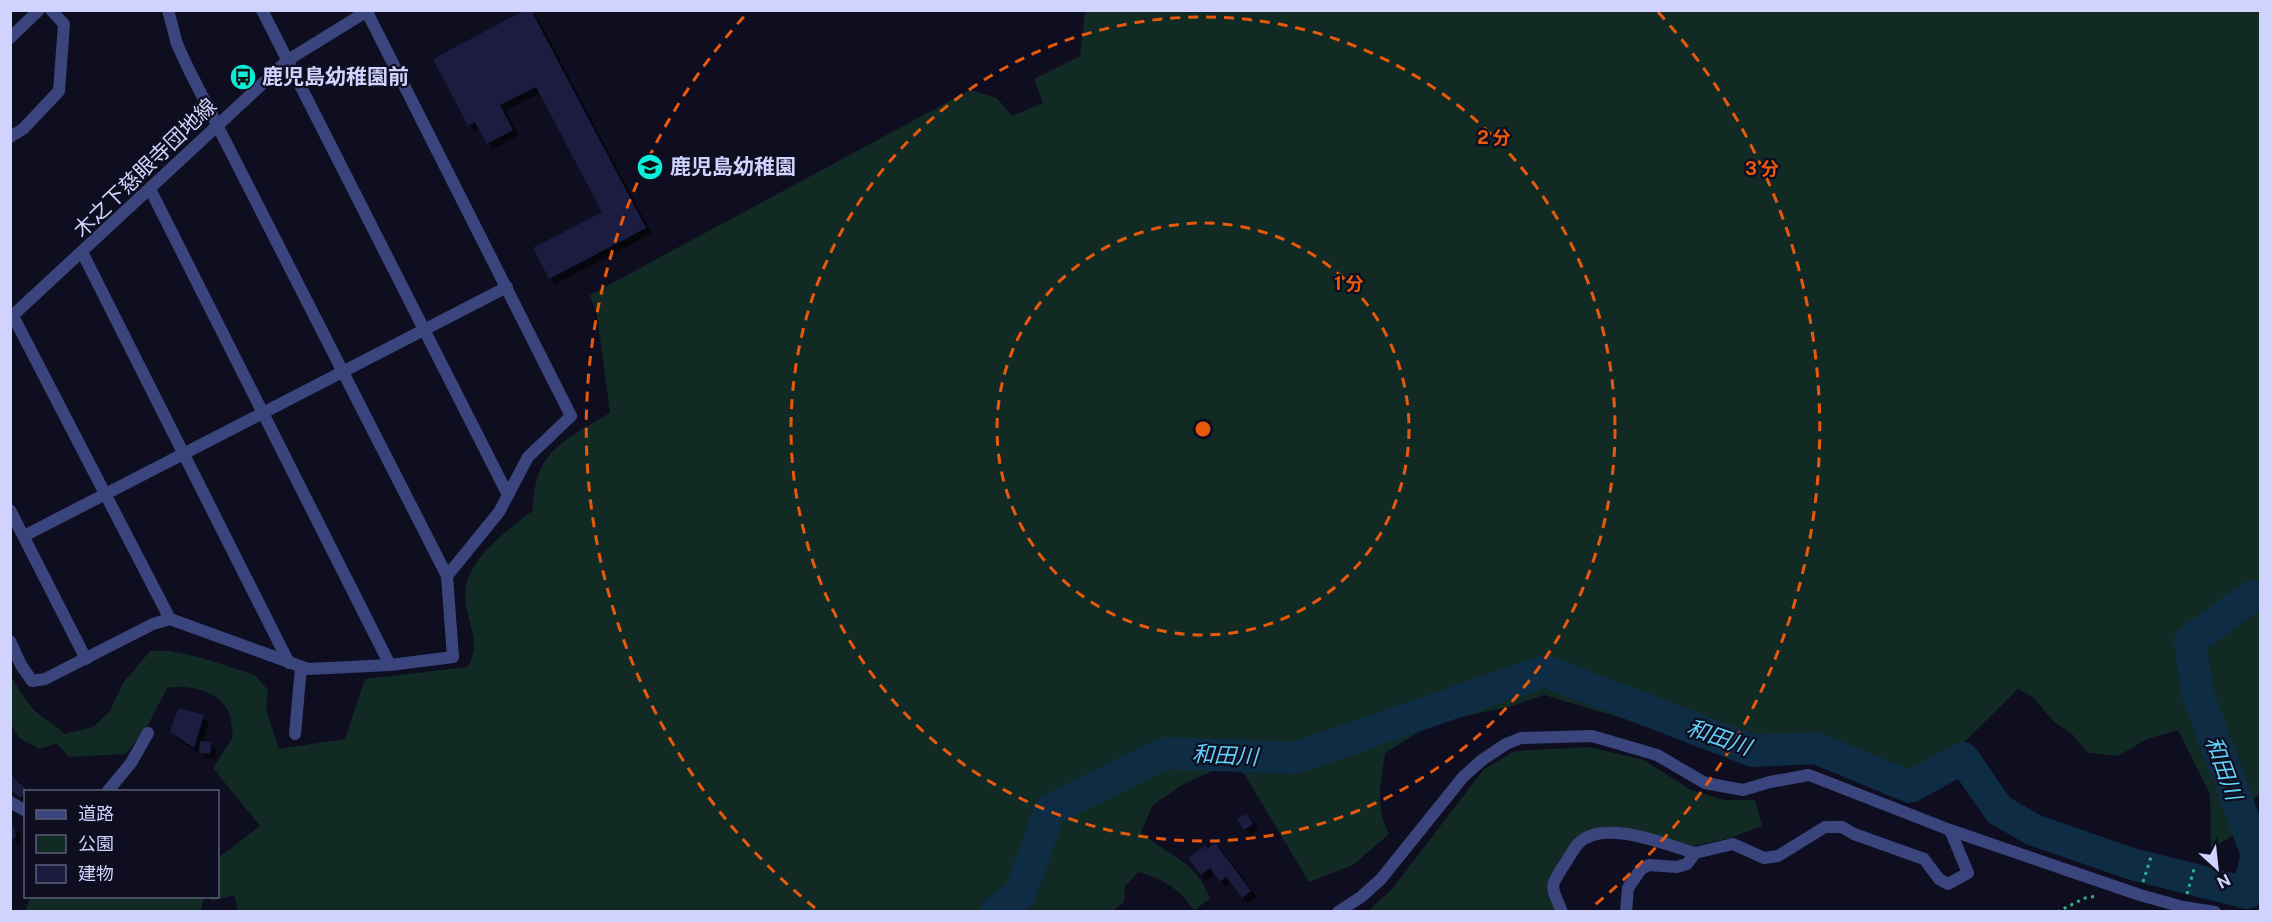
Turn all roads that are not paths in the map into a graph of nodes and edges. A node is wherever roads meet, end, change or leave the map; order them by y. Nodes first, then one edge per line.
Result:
1 (39, 10) edge
2 (51, 10) edge
3 (168, 10) edge
4 (262, 10) edge
5 (367, 11) edge
6 (10, 38) edge
7 (288, 60) junction
8 (217, 126) junction
9 (10, 137) edge
10 (150, 189) junction
11 (83, 254) junction
12 (507, 287) junction
13 (12, 317) edge
14 (426, 329) junction
15 (344, 372) junction
16 (265, 414) junction
17 (186, 453) junction
18 (105, 495) junction
19 (508, 495) junction
20 (10, 510) edge
21 (24, 536) junction
22 (447, 576) junction
23 (170, 619) junction
24 (10, 641) edge
25 (86, 659) junction
26 (295, 665) junction
27 (390, 665) junction
28 (148, 734) dead end
29 (295, 735) dead end
30 (109, 790) edge
31 (10, 802) edge
32 (24, 810) edge
33 (1950, 830) junction
34 (1695, 853) junction
35 (1338, 912) edge
36 (1562, 912) edge
37 (1626, 912) edge
38 (2215, 912) edge

1 - 6 street
2 - 9 street
3 - 8 street
4 - 7 street
5 - 7 street, 木之下慈眼寺団地線
5 - 12 street
7 - 8 street, 木之下慈眼寺団地線
7 - 14 street
8 - 10 street, 木之下慈眼寺団地線
8 - 15 street
10 - 11 street, 木之下慈眼寺団地線
10 - 16 street
11 - 13 street, 木之下慈眼寺団地線
11 - 17 street
12 - 14 street
12 - 19 street
13 - 18 street
14 - 15 street
14 - 19 street
15 - 16 street
15 - 22 street
16 - 17 street
16 - 27 street
17 - 18 street
17 - 26 street
18 - 21 street
18 - 23 street
19 - 22 street
20 - 21 street
21 - 25 street
22 - 27 street
23 - 25 street
23 - 26 street
24 - 25 street
26 - 27 street
26 - 29 street
28 - 30 street
31 - 32 street
33 - 34 street
33 - 35 street
33 - 38 street
34 - 36 street
34 - 37 street

